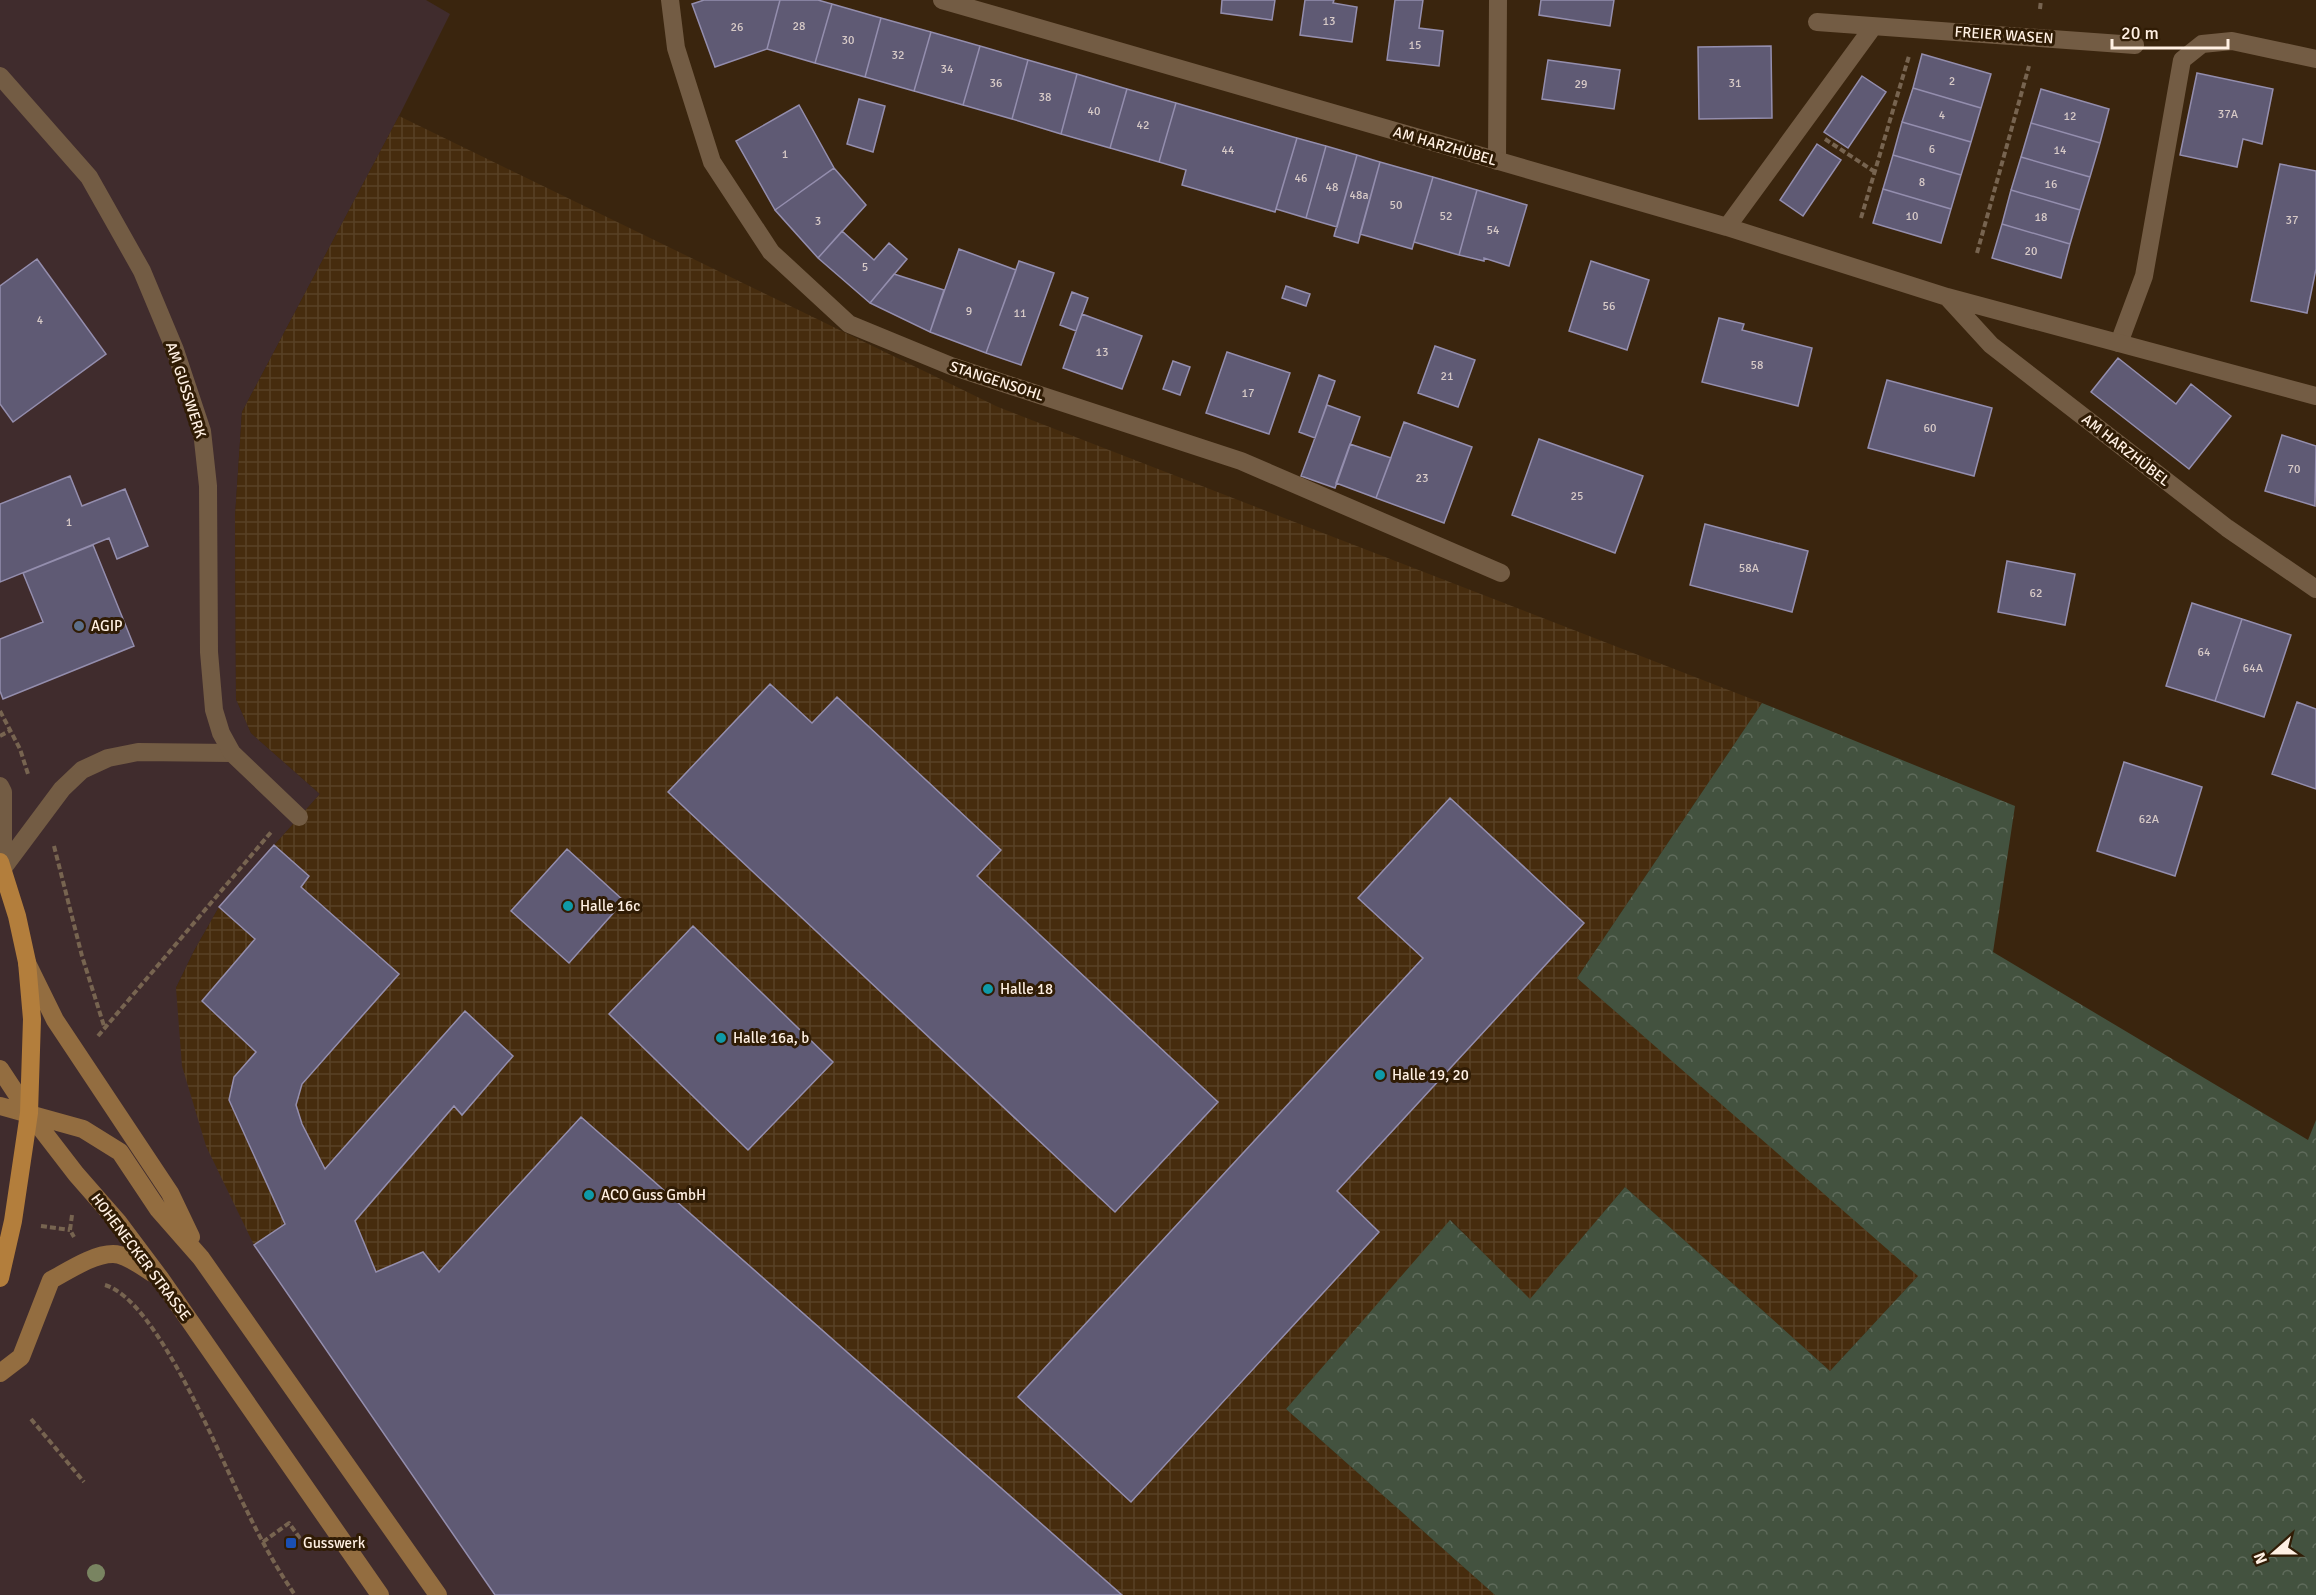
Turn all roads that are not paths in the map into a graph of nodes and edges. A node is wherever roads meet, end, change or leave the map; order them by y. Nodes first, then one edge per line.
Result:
1 (670, 0) edge
2 (942, 0) edge
3 (1498, 0) edge
4 (1817, 22) dead end
5 (1873, 27) junction
6 (2135, 45) dead end
7 (2316, 59) edge
8 (0, 76) edge
9 (1497, 160) junction
10 (1727, 227) junction
11 (1947, 297) junction
12 (2119, 343) junction
13 (2316, 396) edge
14 (1501, 573) dead end
15 (2316, 589) edge
16 (232, 753) junction
17 (0, 786) edge
18 (294, 814) road end
19 (1, 865) edge
20 (27, 962) junction
21 (0, 1069) edge
22 (0, 1106) edge
23 (30, 1113) junction
24 (201, 1258) junction
25 (0, 1278) edge
26 (160, 1278) junction
27 (0, 1373) edge
28 (380, 1595) edge
29 (438, 1595) edge

1 - 14 street, STANGENSOHL
2 - 9 street, AM HARZHÜBEL
3 - 9 street
4 - 5 street, FREIER WASEN
5 - 6 street, FREIER WASEN
5 - 10 street
7 - 12 street
8 - 16 street, AM GUSSWERK
9 - 10 street, AM HARZHÜBEL
10 - 11 street, AM HARZHÜBEL
11 - 12 street, AM HARZHÜBEL
11 - 15 street, AM HARZHÜBEL
12 - 13 street, AM HARZHÜBEL
16 - 18 street, AM GUSSWERK
16 - 19 street
17 - 19 street
19 - 20 main road
20 - 23 main road
20 - 24 main road
21 - 23 main road, HOHENECKER STRASSE
22 - 23 main road
23 - 24 main road
23 - 25 main road
23 - 26 main road, HOHENECKER STRASSE
24 - 29 main road
26 - 27 main road
26 - 28 main road, HOHENECKER STRASSE

